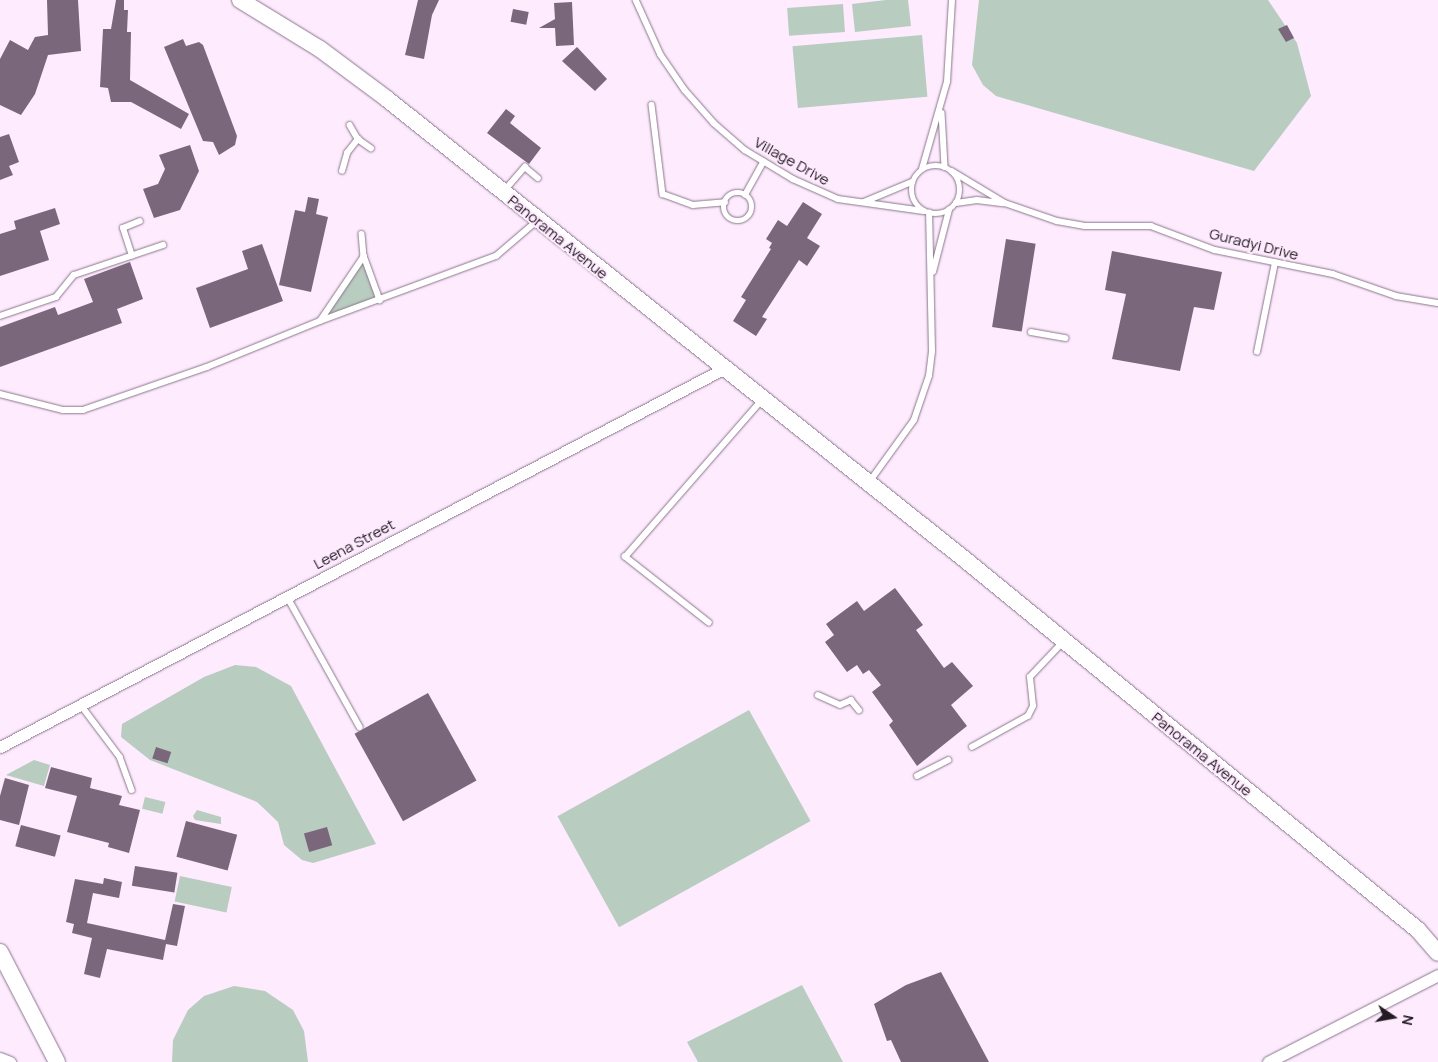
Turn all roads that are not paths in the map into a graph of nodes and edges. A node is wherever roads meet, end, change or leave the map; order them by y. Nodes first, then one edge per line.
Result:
1 (240, 0) edge
2 (636, 0) edge
3 (952, 0) edge
4 (652, 105) dead end
5 (942, 108) junction
6 (350, 125) dead end
7 (358, 139) junction
8 (371, 148) dead end
9 (763, 162) junction
10 (945, 167) junction
11 (922, 169) junction
12 (342, 171) dead end
13 (952, 171) junction
14 (538, 178) dead end
15 (912, 182) junction
16 (503, 193) junction
17 (745, 195) junction
18 (725, 202) junction
19 (862, 203) junction
20 (956, 203) junction
21 (1006, 203) junction
22 (949, 210) junction
23 (926, 212) junction
24 (538, 220) junction
25 (140, 221) dead end
26 (362, 234) dead end
27 (163, 246) dead end
28 (132, 256) junction
29 (364, 256) junction
30 (1275, 263) junction
31 (931, 279) junction
32 (380, 300) junction
33 (1438, 303) edge
34 (0, 316) edge
35 (320, 321) junction
36 (1031, 332) dead end
37 (1065, 338) dead end
38 (1257, 352) dead end
39 (723, 369) junction
40 (0, 394) edge
41 (762, 400) junction
42 (868, 485) junction
43 (287, 596) junction
44 (709, 623) dead end
45 (1063, 642) junction
46 (818, 694) dead end
47 (81, 705) junction
48 (859, 710) dead end
49 (360, 728) dead end
50 (972, 746) dead end
51 (0, 747) edge
52 (948, 760) dead end
53 (917, 776) dead end
54 (132, 790) dead end
55 (0, 952) edge
56 (1438, 953) edge
57 (1438, 975) edge
58 (0, 1058) edge
59 (54, 1061) edge
60 (1273, 1061) edge
61 (10, 1062) edge

1 - 16 street, Panorama Avenue
2 - 9 lane, Village Drive
3 - 5 lane
4 - 18 lane
5 - 10 lane
5 - 11 lane
6 - 7 lane
7 - 8 lane
7 - 12 lane
9 - 17 lane
9 - 19 lane, Village Drive
10 - 11 lane
10 - 13 lane
11 - 15 lane
13 - 20 lane
13 - 21 lane, Guradyi Drive
14 - 16 lane
15 - 19 lane
15 - 23 lane
16 - 24 street, Panorama Avenue
17 - 18 lane
17 - 18 lane
19 - 23 lane, Village Drive
20 - 21 lane, Guradyi Drive
20 - 22 lane
21 - 30 lane, Guradyi Drive
22 - 23 lane
22 - 31 lane
23 - 31 lane
24 - 32 lane
24 - 39 street, Panorama Avenue
25 - 28 lane
26 - 29 lane
27 - 28 lane
28 - 34 lane
29 - 32 lane
29 - 35 lane
30 - 33 lane, Guradyi Drive
30 - 38 lane
31 - 42 lane
32 - 35 lane
35 - 40 lane
36 - 37 lane
39 - 41 street, Panorama Avenue
39 - 43 street, Leena Street
41 - 42 street, Panorama Avenue
41 - 44 lane
42 - 45 street, Panorama Avenue
43 - 47 street, Leena Street
43 - 49 lane
45 - 50 lane
45 - 56 street, Panorama Avenue
46 - 48 lane
47 - 51 street, Leena Street
47 - 54 lane
52 - 53 lane
55 - 59 street
57 - 60 street
58 - 61 street

